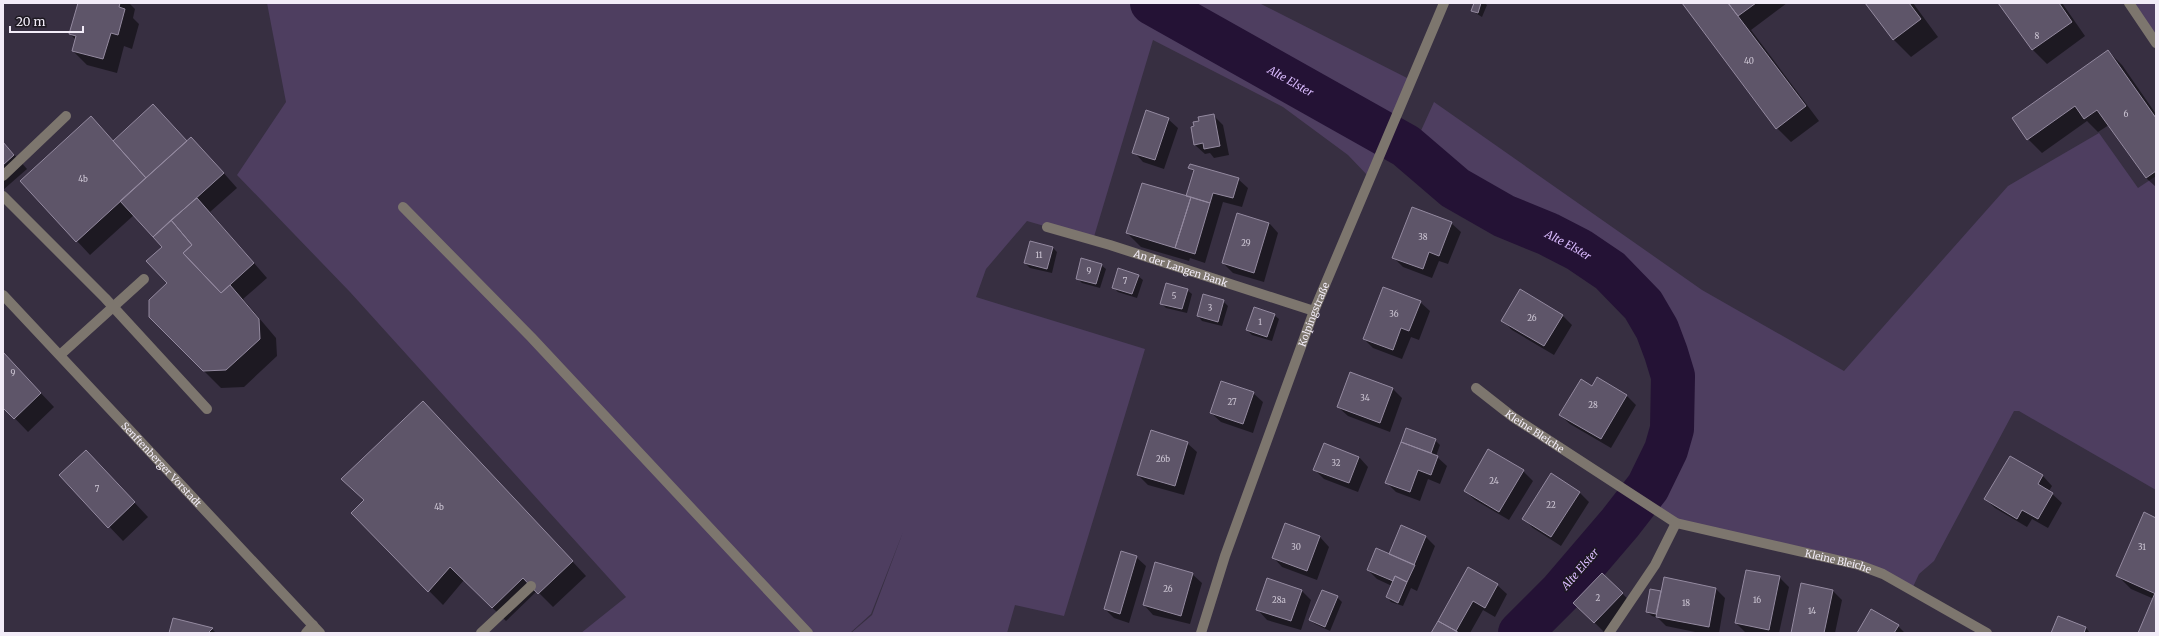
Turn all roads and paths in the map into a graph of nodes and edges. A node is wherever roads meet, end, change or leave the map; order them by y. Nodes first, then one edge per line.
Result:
1 (1444, 3) edge
2 (2129, 3) edge
3 (2156, 43) edge
4 (66, 116) dead end
5 (3, 176) edge
6 (3, 196) edge
7 (402, 207) dead end
8 (1047, 227) dead end
9 (144, 279) dead end
10 (3, 295) edge
11 (113, 306) junction
12 (1314, 311) junction
13 (60, 355) junction
14 (1476, 388) dead end
15 (207, 409) dead end
16 (1676, 523) junction
17 (531, 586) dead end
18 (316, 629) edge
19 (306, 633) edge
20 (481, 633) edge
21 (808, 633) edge
22 (1201, 633) edge
23 (1609, 633) edge
24 (1987, 633) edge

1 - 12 street, Kolpingstraße
2 - 3 street
4 - 5 street
6 - 11 street
7 - 21 street
8 - 12 street, An der Langen Bank
9 - 11 street
10 - 13 street, Senftenberger Vorstadt
11 - 13 street
11 - 15 street
12 - 22 street, Kolpingstraße
13 - 18 street, Senftenberger Vorstadt
14 - 16 street, Kleine Bleiche
16 - 23 street
16 - 24 street, Kleine Bleiche
17 - 20 street
18 - 19 street

